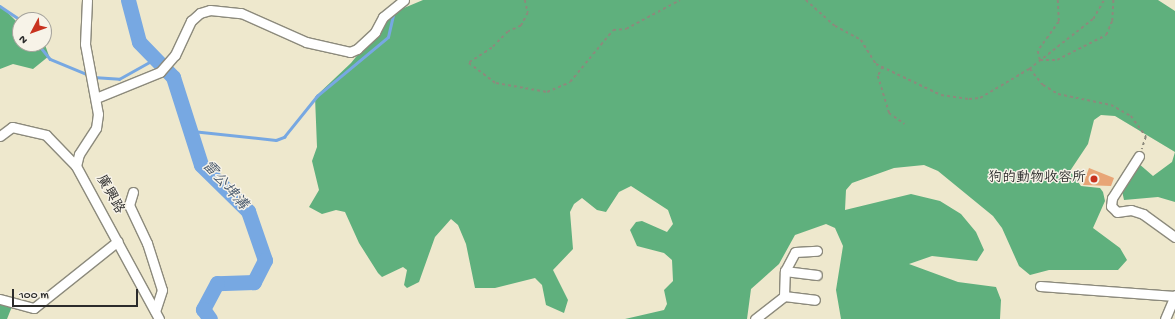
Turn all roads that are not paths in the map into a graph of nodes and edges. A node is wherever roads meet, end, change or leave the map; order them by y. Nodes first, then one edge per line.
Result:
1 (87, 0) edge
2 (402, 1) edge
3 (96, 98) junction
4 (0, 136) edge
5 (1139, 156) road end
6 (76, 166) junction
7 (133, 192) dead end
8 (1175, 237) edge
9 (118, 241) junction
10 (817, 251) dead end
11 (785, 271) junction
12 (817, 275) dead end
13 (1040, 286) dead end
14 (784, 296) junction
15 (1175, 296) edge
16 (0, 299) edge
17 (815, 300) dead end
18 (157, 315) edge
19 (755, 319) edge
20 (1165, 319) edge

1 - 3 street
2 - 3 street
3 - 6 street
4 - 6 street, 廣興路
5 - 8 street
6 - 9 street, 廣興路
7 - 18 street
9 - 16 street
9 - 18 street, 廣興路
10 - 11 street
11 - 12 street
11 - 14 street
13 - 15 street
14 - 17 street
14 - 19 street
15 - 20 street

